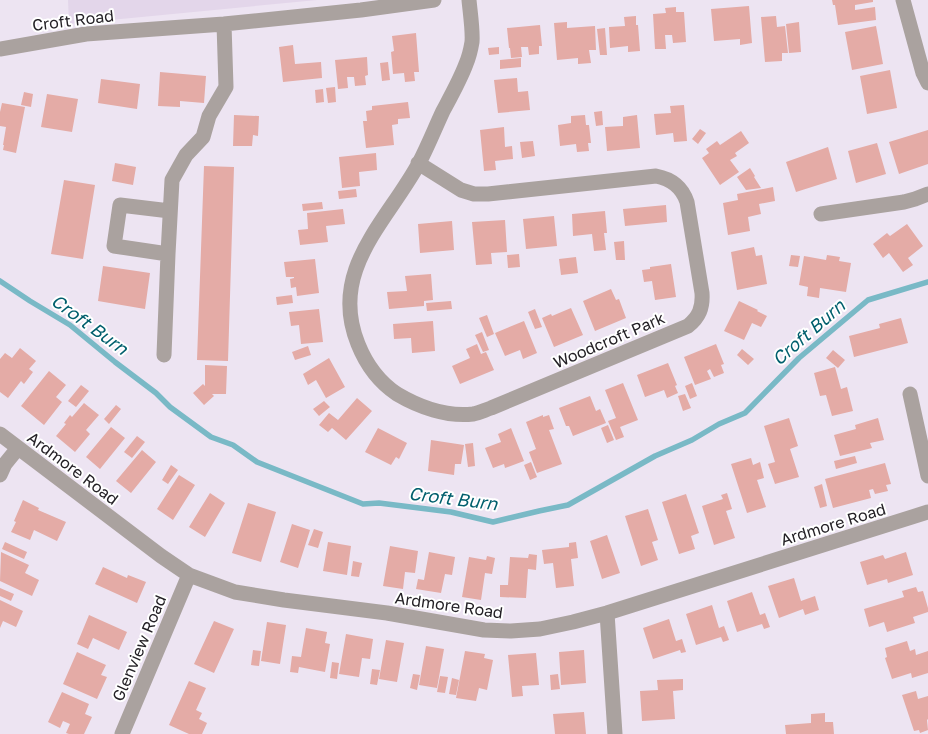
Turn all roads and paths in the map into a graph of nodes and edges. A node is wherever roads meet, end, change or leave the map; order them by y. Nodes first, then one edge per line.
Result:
1 (434, 0) edge
2 (469, 0) edge
3 (903, 0) edge
4 (361, 5) edge
5 (224, 24) junction
6 (0, 49) edge
7 (928, 83) edge
8 (418, 163) junction
9 (928, 194) edge
10 (170, 211) junction
11 (821, 214) dead end
12 (168, 254) junction
13 (164, 355) dead end
14 (910, 394) dead end
15 (0, 434) edge
16 (18, 448) junction
17 (0, 475) edge
18 (928, 476) edge
19 (928, 512) edge
20 (189, 575) junction
21 (607, 613) junction
22 (122, 734) edge
23 (615, 734) edge

1 - 4 street, Croft Road
2 - 8 street, Woodcroft Park
3 - 7 street
4 - 5 street, Croft Road
5 - 6 street, Croft Road
5 - 10 street
8 - 8 street, Woodcroft Park
9 - 11 street
10 - 12 street
10 - 12 street
12 - 13 street
14 - 18 street
15 - 16 street, Ardmore Road
16 - 17 street
16 - 20 street, Ardmore Road
19 - 21 street, Ardmore Road
20 - 21 street, Ardmore Road
20 - 22 street, Glenview Road
21 - 23 street

